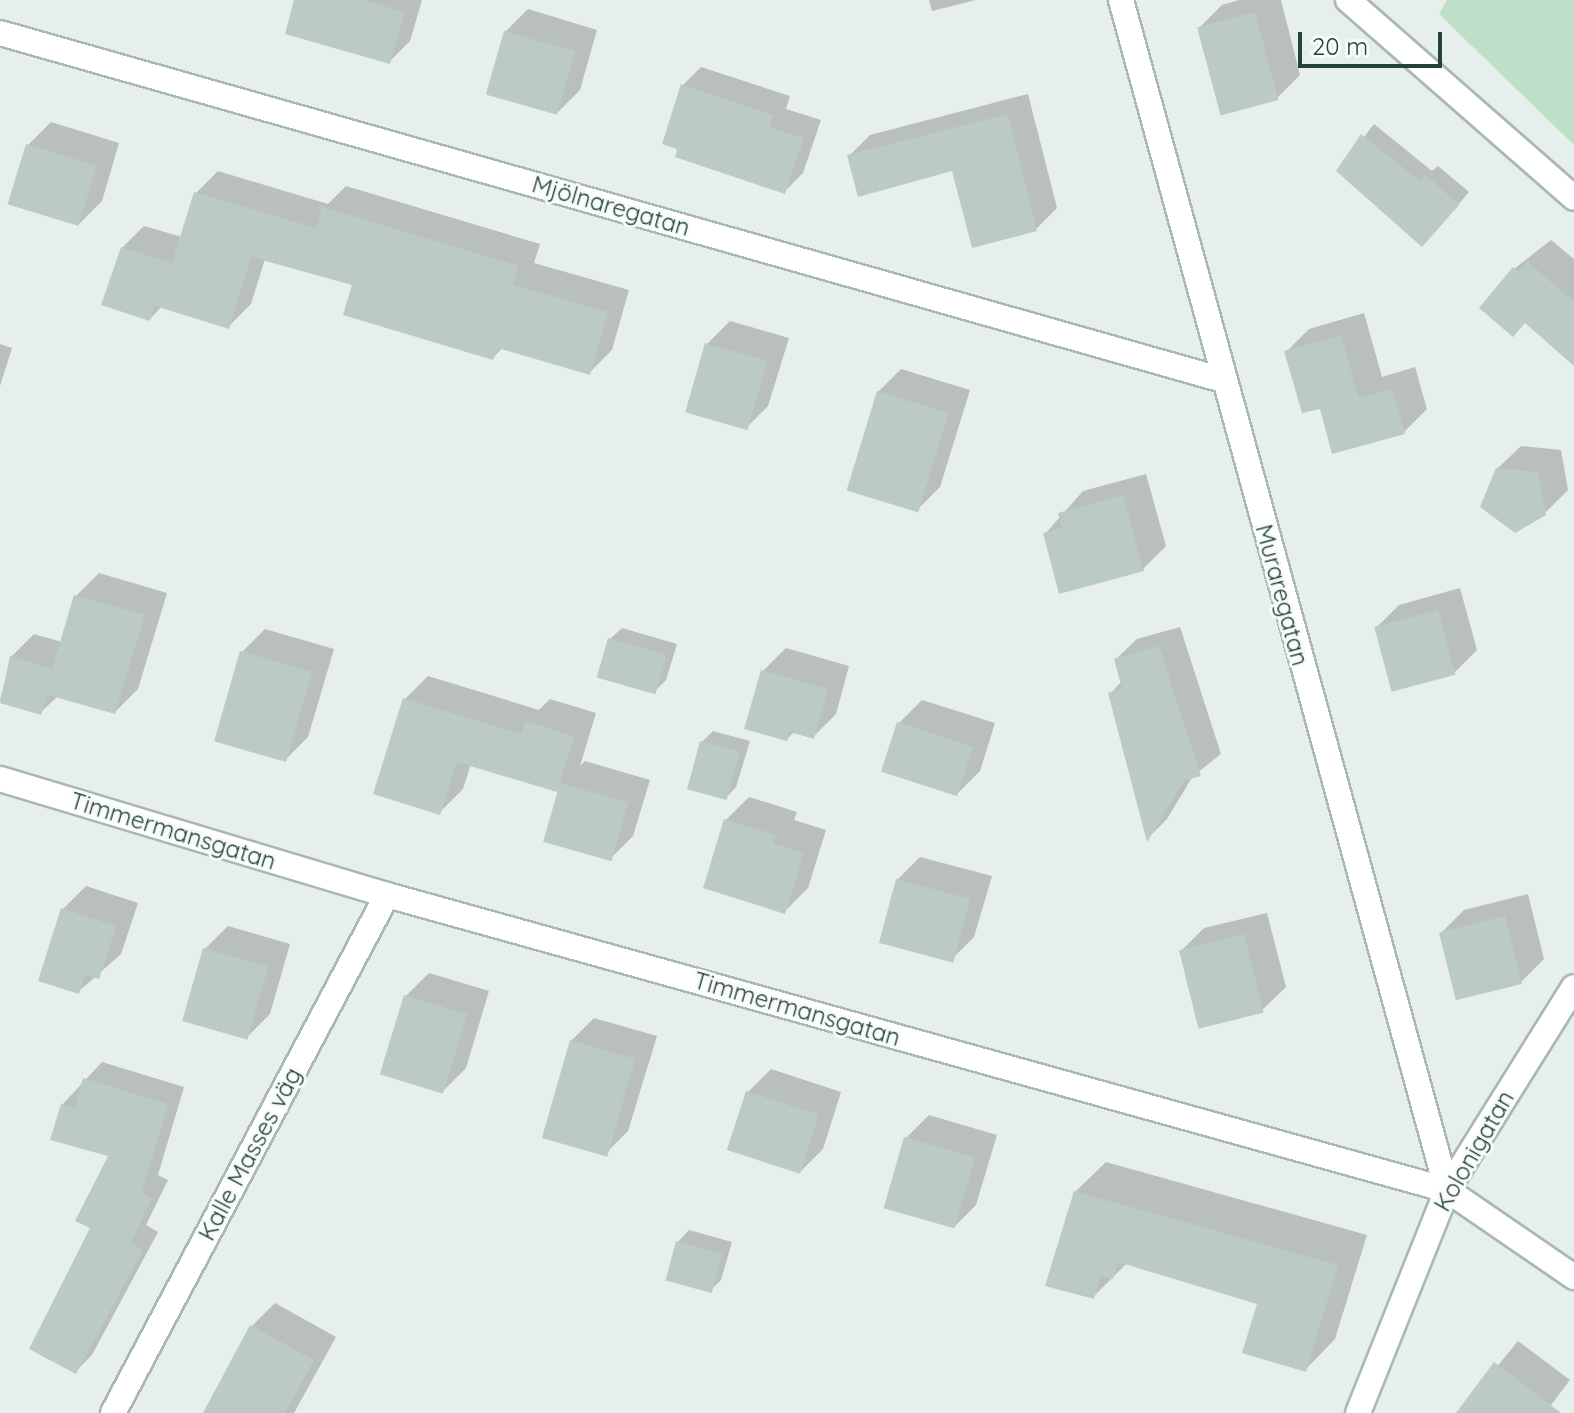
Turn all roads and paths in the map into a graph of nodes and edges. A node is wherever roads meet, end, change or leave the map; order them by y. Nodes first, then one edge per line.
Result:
1 (1121, 0) edge
2 (1348, 0) edge
3 (0, 33) edge
4 (1574, 198) edge
5 (1223, 380) junction
6 (0, 779) edge
7 (387, 895) junction
8 (1574, 987) edge
9 (1447, 1190) junction
10 (1574, 1277) edge
11 (113, 1413) edge
12 (1358, 1413) edge

1 - 5 street, Muraregatan
2 - 4 street
3 - 5 street, Mjölnaregatan
5 - 9 street, Muraregatan
6 - 7 street, Timmermansgatan
7 - 9 street, Timmermansgatan
7 - 11 street, Kalle Masses väg
8 - 9 street, Kolonigatan
9 - 10 street, Timmermansgatan
9 - 12 street, Kolonigatan

